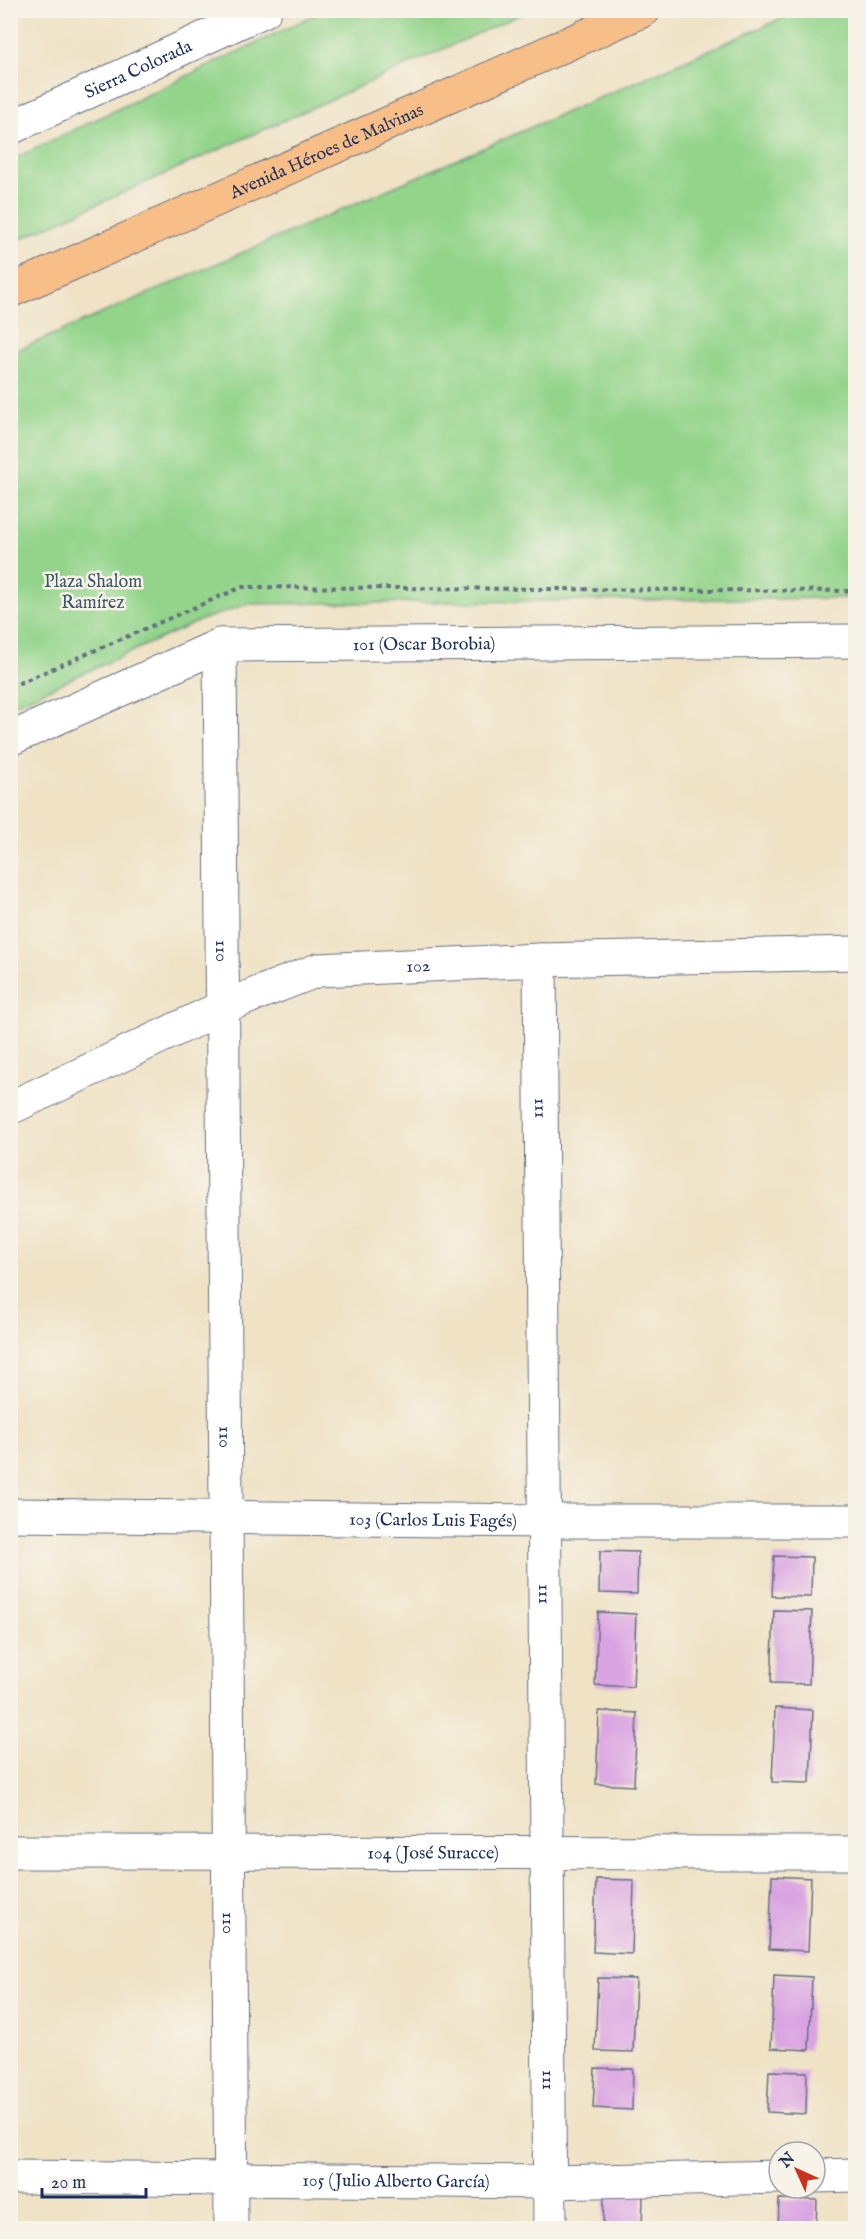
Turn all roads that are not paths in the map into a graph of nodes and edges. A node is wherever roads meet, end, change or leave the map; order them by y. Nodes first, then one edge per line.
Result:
1 (265, 10) edge
2 (644, 10) edge
3 (10, 128) edge
4 (10, 291) edge
5 (855, 641) edge
6 (220, 645) junction
7 (10, 739) edge
8 (855, 953) edge
9 (540, 960) junction
10 (223, 1007) junction
11 (10, 1108) edge
12 (10, 1515) edge
13 (226, 1518) junction
14 (544, 1521) junction
15 (855, 1521) edge
16 (10, 1852) edge
17 (855, 1853) edge
18 (228, 1854) junction
19 (546, 1854) junction
20 (855, 2175) edge
21 (827, 2176) edge
22 (10, 2177) edge
23 (767, 2177) edge
24 (230, 2179) junction
25 (549, 2182) junction
26 (231, 2229) edge
27 (549, 2229) edge

1 - 3 street, Sierra Colorada
2 - 4 main road, Avenida Héroes de Malvinas
5 - 6 street, 101 (Oscar Borobia)
6 - 7 street, 101 (Oscar Borobia)
6 - 10 street, 110
8 - 9 street, 102
9 - 10 street, 102
9 - 14 street, 111
10 - 11 street, 102
10 - 13 street, 110
12 - 13 street, 103 (Carlos Luis Fagés)
13 - 14 street, 103 (Carlos Luis Fagés)
13 - 18 street, 110
14 - 15 street, 103 (Carlos Luis Fagés)
14 - 19 street, 111
16 - 18 street, 104 (José Suracce)
17 - 19 street, 104 (José Suracce)
18 - 19 street, 104 (José Suracce)
18 - 24 street, 110
19 - 25 street, 111
20 - 21 street
22 - 24 street, 105 (Julio Alberto García)
23 - 25 street, 105 (Julio Alberto García)
24 - 25 street, 105 (Julio Alberto García)
24 - 26 street, 110
25 - 27 street, 111

